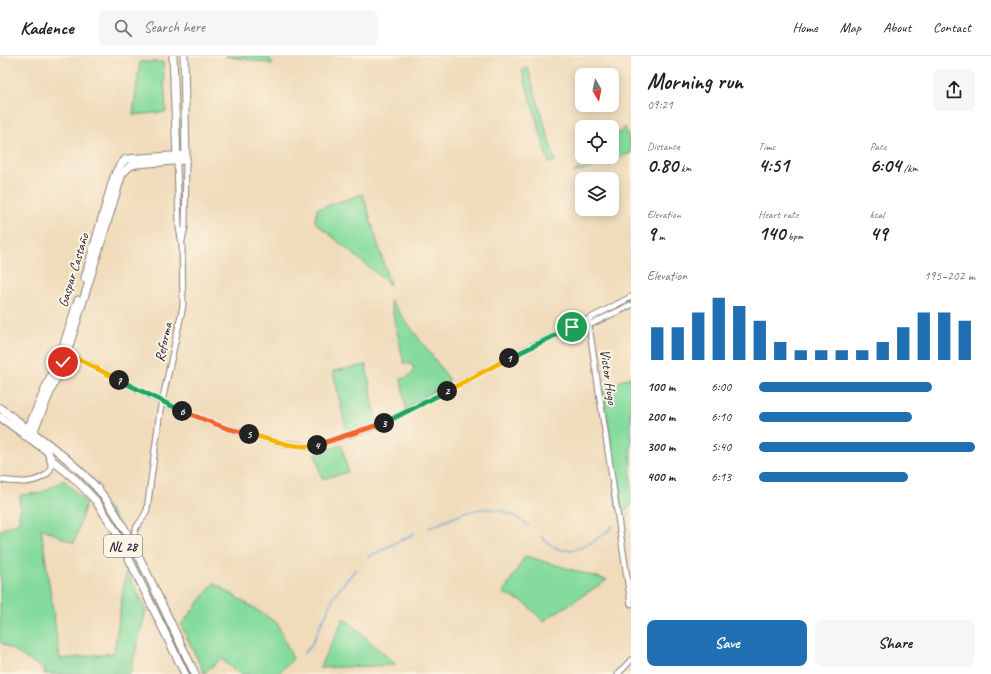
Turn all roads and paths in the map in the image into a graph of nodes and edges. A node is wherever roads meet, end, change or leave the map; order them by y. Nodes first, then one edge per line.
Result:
1 (173, 56) edge
2 (184, 56) edge
3 (177, 158) junction
4 (186, 158) junction
5 (182, 244) junction
6 (630, 298) edge
7 (631, 305) edge
8 (588, 319) junction
9 (581, 323) junction
10 (589, 325) junction
11 (64, 352) junction
12 (162, 402) junction
13 (0, 408) edge
14 (0, 417) edge
15 (29, 435) junction
16 (45, 450) junction
17 (0, 480) edge
18 (139, 558) junction
19 (631, 604) edge
20 (631, 660) edge
21 (185, 674) edge
22 (195, 674) edge
23 (618, 674) edge

1 - 3 main road
2 - 4 main road
3 - 4 main road, Gaspar Castaño
3 - 5 street, Reforma
3 - 11 main road, Gaspar Castaño
4 - 5 street
5 - 12 street, Reforma
6 - 8 street
7 - 10 street
8 - 9 street
8 - 10 street, Victor Hugo
9 - 10 street
9 - 12 street
10 - 19 street, Victor Hugo
11 - 12 street
11 - 15 main road, Gaspar Castaño
12 - 18 street, Reforma
13 - 15 main road, NL 28
14 - 15 main road, NL 28
15 - 16 main road, NL 28
15 - 18 main road, NL 28
16 - 17 street
16 - 21 main road, NL 28
18 - 22 main road, NL 28
20 - 23 street

